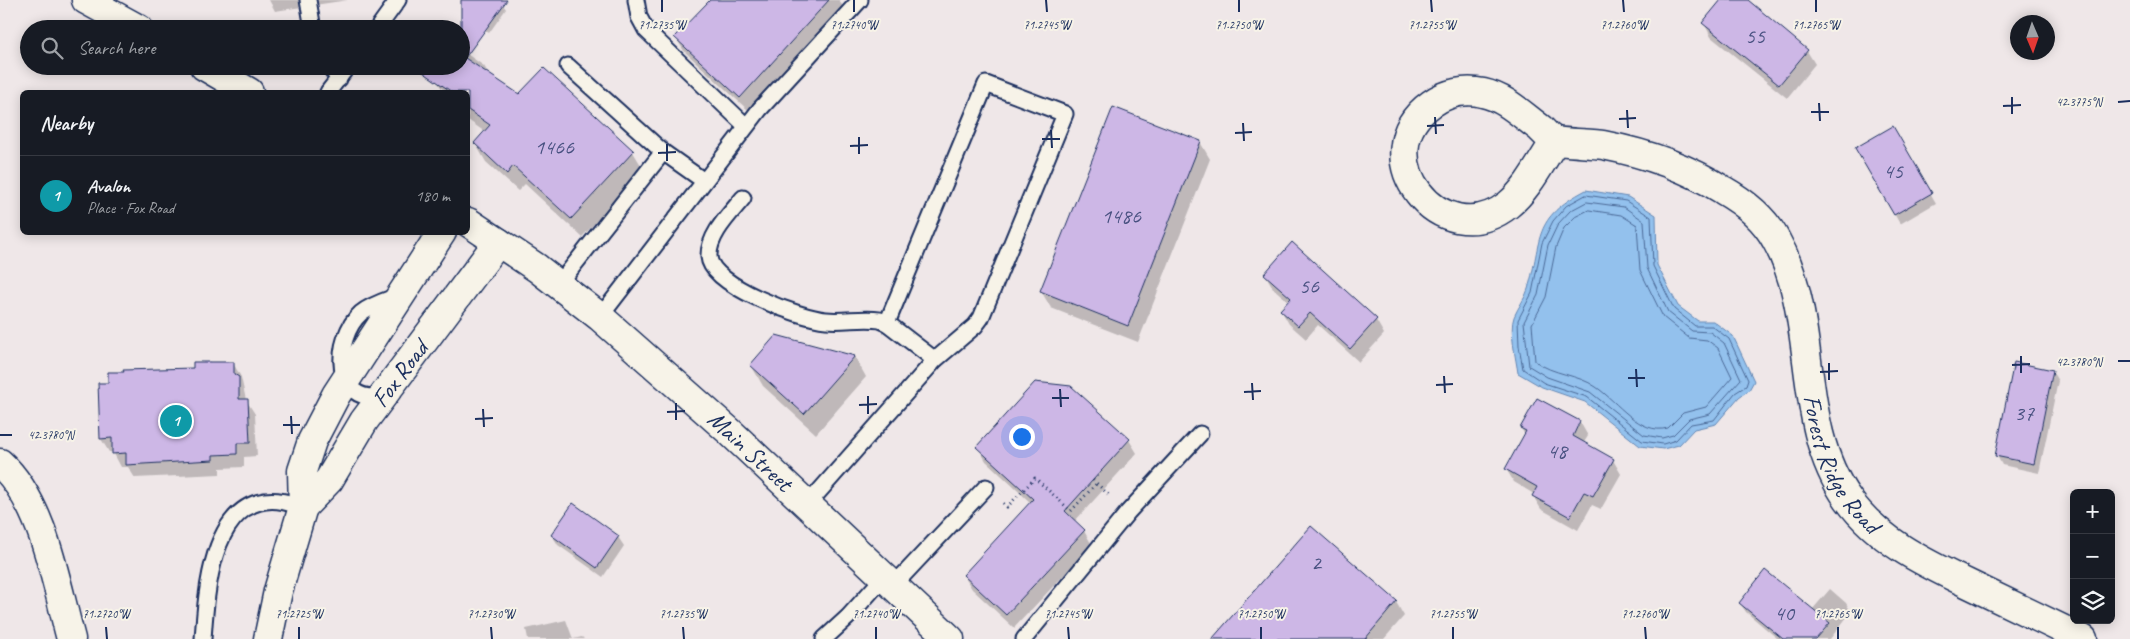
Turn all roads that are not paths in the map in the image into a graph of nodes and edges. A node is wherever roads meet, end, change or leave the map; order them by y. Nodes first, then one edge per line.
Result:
1 (86, 0) edge
2 (308, 0) edge
3 (398, 0) edge
4 (636, 0) edge
5 (860, 0) edge
6 (123, 20) edge
7 (311, 20) edge
8 (384, 20) edge
9 (568, 66) dead end
10 (220, 75) edge
11 (336, 75) edge
12 (342, 75) edge
13 (339, 79) junction
14 (246, 90) edge
15 (330, 90) edge
16 (746, 126) junction
17 (1555, 140) junction
18 (663, 152) junction
19 (704, 181) junction
20 (743, 198) dead end
21 (470, 223) edge
22 (440, 235) edge
23 (498, 242) junction
24 (559, 284) junction
25 (600, 317) junction
26 (887, 323) junction
27 (935, 360) junction
28 (346, 379) junction
29 (383, 396) junction
30 (1200, 434) dead end
31 (0, 463) edge
32 (986, 487) road end
33 (807, 505) junction
34 (303, 506) junction
35 (888, 581) junction
36 (71, 639) edge
37 (202, 639) edge
38 (268, 639) edge
39 (824, 639) edge
40 (950, 639) edge
41 (1024, 639) edge
42 (2083, 639) edge

1 - 6 street
2 - 7 lane
3 - 8 lane
4 - 16 lane
5 - 16 lane
9 - 18 lane
10 - 14 street
11 - 13 lane
12 - 13 lane
13 - 15 lane
16 - 19 lane
17 - 17 street
17 - 42 street, Forest Ridge Road
18 - 19 lane
18 - 24 lane
19 - 25 lane
20 - 26 lane
21 - 23 street, Main Street
22 - 28 street, Fox Road
23 - 24 street, Main Street
23 - 29 street, Fox Road
24 - 25 street, Main Street
25 - 33 street, Main Street
26 - 27 lane
26 - 27 lane
27 - 33 lane
28 - 29 lane
28 - 34 street, Fox Road
29 - 34 street, Fox Road
30 - 41 lane
31 - 36 street
32 - 35 lane
33 - 35 street, Main Street
34 - 37 lane
34 - 38 street, Fox Road
35 - 39 lane
35 - 40 street, Main Street

